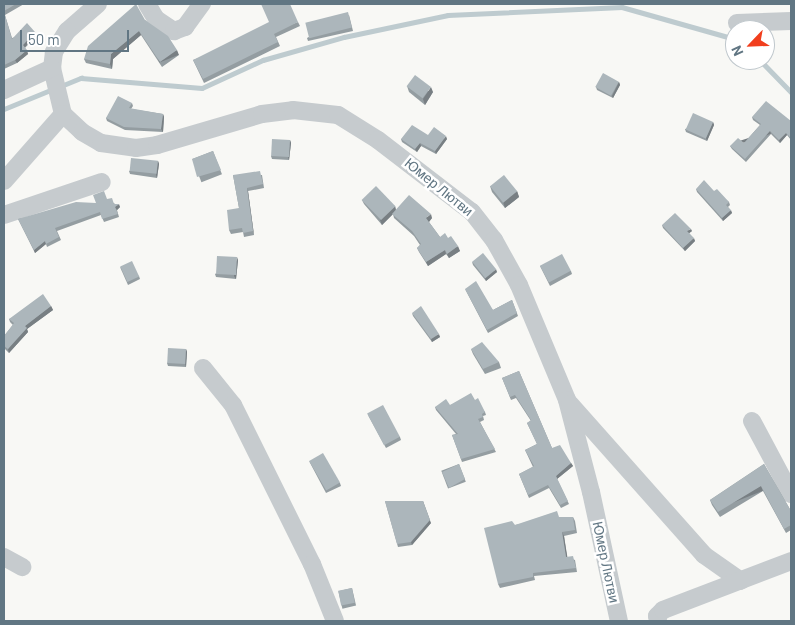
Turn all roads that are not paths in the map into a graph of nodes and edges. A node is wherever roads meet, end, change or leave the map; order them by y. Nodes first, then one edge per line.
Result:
1 (98, 4) edge
2 (148, 4) edge
3 (202, 4) edge
4 (791, 21) edge
5 (775, 22) edge
6 (54, 80) junction
7 (4, 90) edge
8 (63, 114) junction
9 (4, 180) edge
10 (102, 182) dead end
11 (4, 215) edge
12 (203, 368) dead end
13 (567, 400) junction
14 (752, 421) dead end
15 (791, 494) edge
16 (4, 557) edge
17 (791, 561) edge
18 (22, 567) dead end
19 (741, 581) junction
20 (334, 621) edge
21 (619, 621) edge
22 (658, 621) edge

1 - 6 street
2 - 3 street
4 - 5 street
6 - 7 street
6 - 8 street, Юмер Лютви
8 - 9 street
8 - 13 street, Юмер Лютви
10 - 11 street
12 - 20 street
13 - 19 street
13 - 21 street, Юмер Лютви
14 - 15 street
16 - 18 street
17 - 19 street
19 - 22 street

